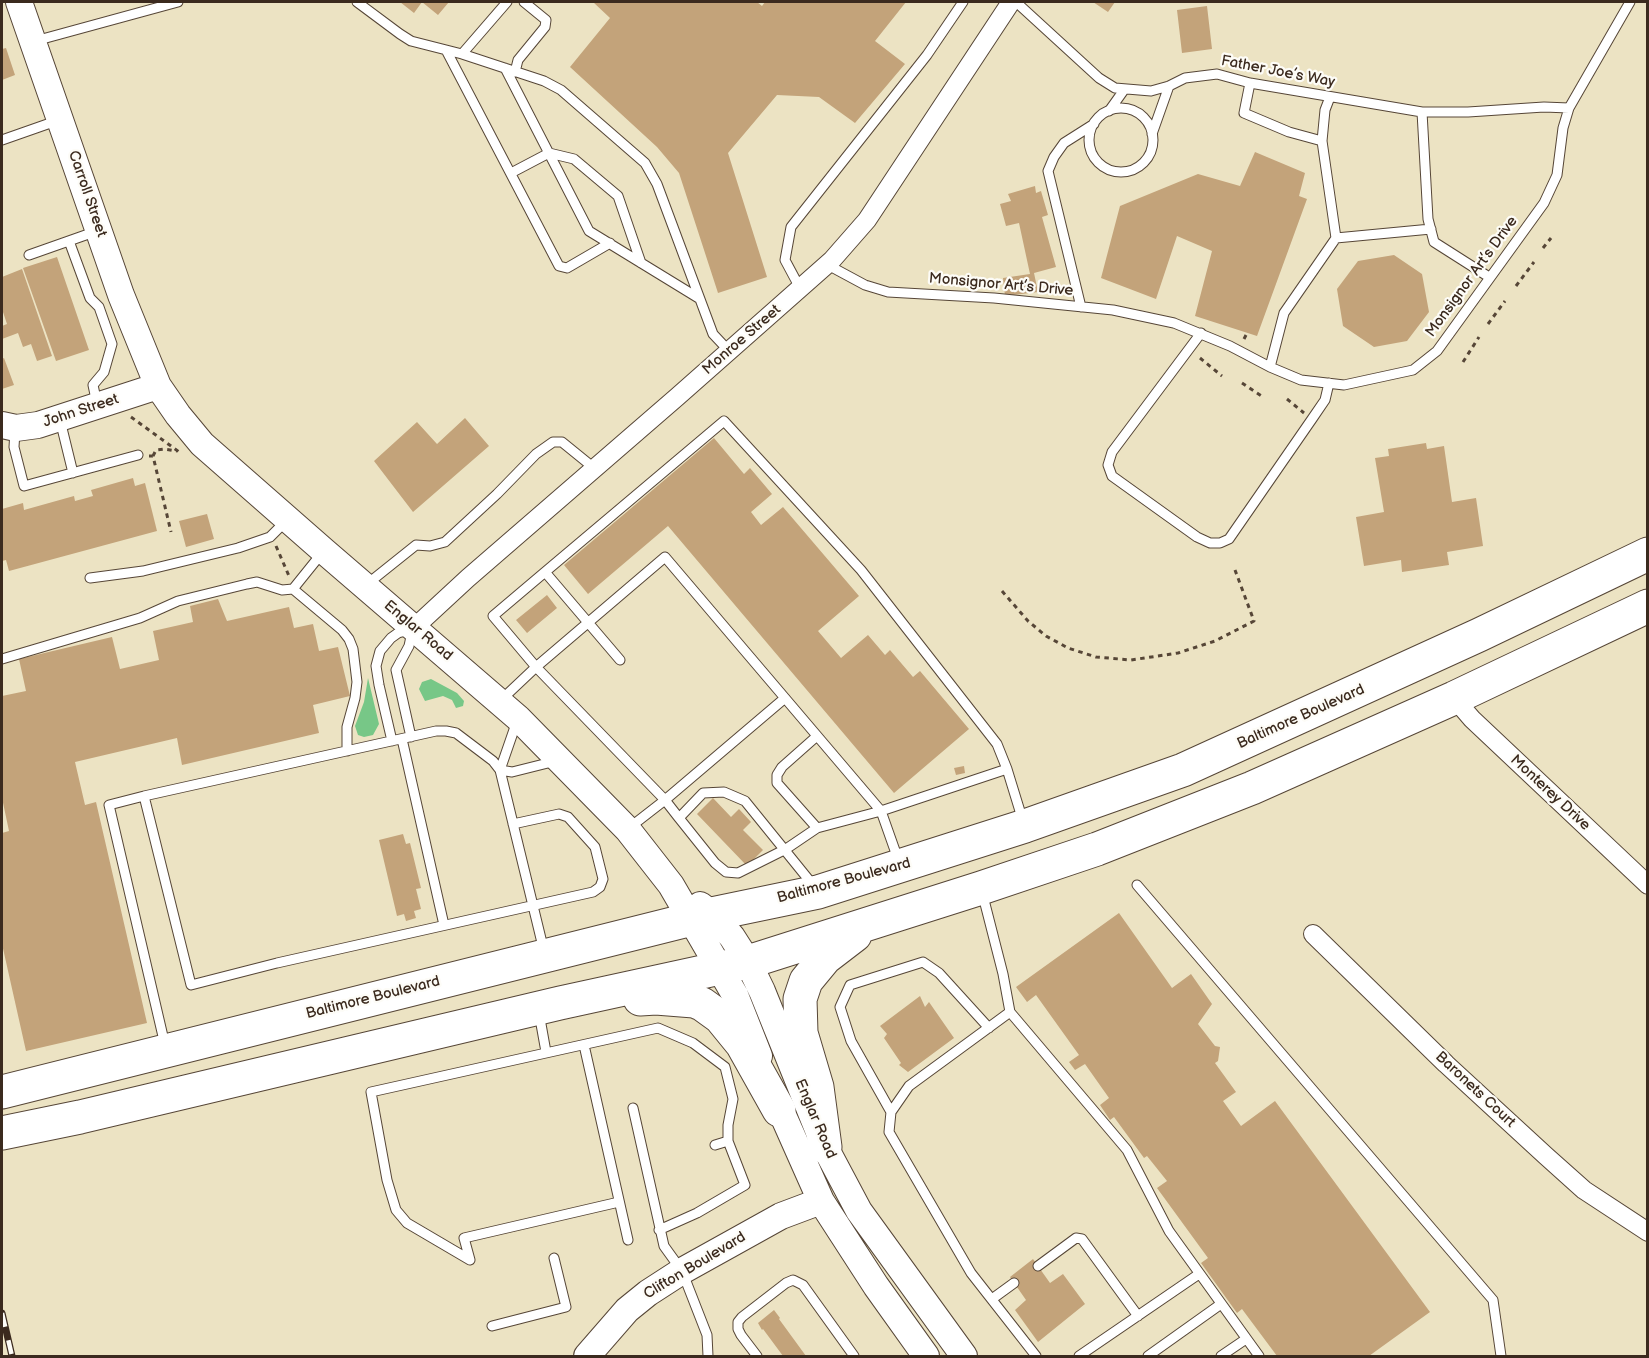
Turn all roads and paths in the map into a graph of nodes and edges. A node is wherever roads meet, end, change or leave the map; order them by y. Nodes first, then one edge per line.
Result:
1 (19, 2) edge
2 (178, 2) edge
3 (357, 2) edge
4 (507, 2) edge
5 (524, 2) edge
6 (963, 2) edge
7 (1011, 2) edge
8 (1017, 2) edge
9 (1630, 2) edge
10 (34, 41) junction
11 (446, 50) junction
12 (462, 54) junction
13 (510, 70) junction
14 (1250, 83) junction
15 (1169, 86) junction
16 (1124, 90) junction
17 (1330, 97) junction
18 (1569, 108) junction
19 (1109, 111) junction
20 (1422, 112) junction
21 (61, 119) junction
22 (1094, 124) junction
23 (1152, 134) junction
24 (2, 140) edge
25 (1322, 141) junction
26 (549, 153) junction
27 (511, 173) junction
28 (1431, 229) junction
29 (99, 230) junction
30 (1336, 238) junction
31 (1551, 238) dead end
32 (69, 240) junction
33 (610, 243) junction
34 (1543, 248) dead end
35 (29, 255) dead end
36 (1534, 262) dead end
37 (641, 263) junction
38 (826, 264) junction
39 (1489, 277) junction
40 (1516, 286) dead end
41 (800, 288) junction
42 (700, 299) junction
43 (1505, 301) dead end
44 (1081, 307) junction
45 (1488, 324) dead end
46 (1201, 333) junction
47 (1247, 333) dead end
48 (1479, 337) dead end
49 (125, 339) junction
50 (1244, 339) dead end
51 (729, 351) junction
52 (1200, 358) dead end
53 (1463, 362) dead end
54 (1270, 367) junction
55 (1222, 376) dead end
56 (1242, 383) dead end
57 (1329, 383) junction
58 (158, 386) junction
59 (1263, 397) dead end
60 (1287, 399) dead end
61 (98, 406) junction
62 (1308, 416) dead end
63 (60, 418) junction
64 (9, 427) edge
65 (179, 451) dead end
66 (138, 455) joint
67 (153, 456) junction
68 (594, 468) junction
69 (73, 473) junction
70 (288, 519) junction
71 (171, 532) dead end
72 (276, 546) dead end
73 (324, 551) junction
74 (1647, 554) edge
75 (1235, 570) dead end
76 (545, 572) junction
77 (288, 573) dead end
78 (90, 578) dead end
79 (365, 586) junction
80 (293, 589) junction
81 (1002, 591) dead end
82 (1647, 606) edge
83 (588, 623) junction
84 (415, 627) junction
85 (2, 659) edge
86 (620, 660) dead end
87 (536, 667) junction
88 (785, 698) junction
89 (1454, 698) junction
90 (509, 710) junction
91 (817, 736) junction
92 (401, 739) junction
93 (347, 751) junction
94 (561, 760) junction
95 (1007, 769) junction
96 (500, 770) junction
97 (144, 796) junction
98 (665, 800) junction
99 (881, 811) junction
100 (679, 818) junction
101 (513, 824) junction
102 (1025, 826) junction
103 (817, 828) junction
104 (627, 830) junction
105 (786, 849) junction
106 (901, 867) junction
107 (1137, 885) dead end
108 (1647, 885) edge
109 (981, 888) junction
110 (818, 892) junction
111 (532, 904) junction
112 (701, 917) junction
113 (891, 917) junction
114 (444, 925) junction
115 (1313, 934) dead end
116 (545, 956) junction
117 (734, 966) junction
118 (549, 1006) junction
119 (1010, 1012) junction
120 (989, 1028) junction
121 (584, 1045) junction
122 (166, 1051) junction
123 (546, 1052) junction
124 (2, 1092) edge
125 (633, 1108) dead end
126 (779, 1110) junction
127 (891, 1112) junction
128 (7, 1132) edge
129 (728, 1141) junction
130 (715, 1145) dead end
131 (825, 1147) junction
132 (821, 1201) junction
133 (619, 1202) junction
134 (659, 1230) junction
135 (1647, 1232) edge
136 (628, 1240) dead end
137 (554, 1258) dead end
138 (1038, 1266) dead end
139 (682, 1271) junction
140 (1199, 1274) junction
141 (1014, 1283) dead end
142 (992, 1299) junction
143 (1221, 1304) junction
144 (1138, 1316) junction
145 (492, 1326) dead end
146 (1246, 1339) junction
147 (587, 1356) edge
148 (708, 1356) edge
149 (757, 1356) edge
150 (854, 1356) edge
151 (926, 1356) edge
152 (964, 1356) edge
153 (1036, 1356) edge
154 (1079, 1356) edge
155 (1148, 1356) edge
156 (1221, 1356) edge
157 (1259, 1356) edge
158 (1502, 1356) edge

1 - 10 street, Carroll Street
2 - 10 lane
3 - 11 lane
4 - 12 lane
5 - 13 lane
6 - 41 lane
7 - 38 street, Monroe Street
8 - 16 lane, Father Joe’s Way
9 - 18 lane, Monsignor Art’s Drive
10 - 21 street, Carroll Street
11 - 12 lane
11 - 27 lane
12 - 13 lane
13 - 26 lane
13 - 42 lane
14 - 15 lane, Father Joe’s Way
14 - 17 lane, Father Joe’s Way
14 - 25 lane
15 - 16 lane, Father Joe’s Way
15 - 23 lane
16 - 19 lane
17 - 20 lane, Father Joe’s Way
17 - 25 lane
18 - 20 lane, Father Joe’s Way
18 - 39 lane, Monsignor Art’s Drive
19 - 22 lane
19 - 23 lane
20 - 28 lane
21 - 24 lane
21 - 29 street, Carroll Street
22 - 23 lane
22 - 44 lane
25 - 30 lane
26 - 27 lane
26 - 33 lane
26 - 37 lane
27 - 33 lane
28 - 30 lane
28 - 39 lane
29 - 32 lane
29 - 49 street, Carroll Street
30 - 54 lane
31 - 34 path
32 - 35 lane
32 - 49 lane
33 - 37 lane
36 - 40 path
37 - 42 lane
38 - 41 street, Monroe Street
38 - 44 lane, Monsignor Art’s Drive
39 - 57 lane, Monsignor Art’s Drive
41 - 51 street, Monroe Street
42 - 51 lane
43 - 45 path
44 - 46 lane, Monsignor Art’s Drive
46 - 54 lane, Monsignor Art’s Drive
46 - 57 lane
47 - 50 path
48 - 53 path
49 - 58 street, Carroll Street
49 - 61 lane
51 - 68 street, Monroe Street
52 - 55 path
54 - 57 lane, Monsignor Art’s Drive
56 - 59 path
58 - 61 street, John Street
58 - 70 street, Englar Road
60 - 62 path
61 - 63 street, John Street
63 - 64 street, John Street
63 - 69 lane
64 - 69 lane
65 - 67 path
66 - 67 path
66 - 69 lane
67 - 71 path
68 - 79 lane
68 - 84 street, Monroe Street
70 - 73 street, Englar Road
70 - 78 lane
72 - 77 path
73 - 79 street, Englar Road
73 - 80 lane
74 - 102 highway, Baltimore Boulevard
75 - 81 path
76 - 83 lane
76 - 87 lane
76 - 95 lane
79 - 84 street, Englar Road
80 - 85 lane
80 - 93 lane
82 - 89 highway
83 - 86 lane
83 - 87 lane
83 - 88 lane
84 - 90 street, Englar Road
84 - 92 lane
84 - 92 lane
87 - 90 lane
87 - 98 lane
88 - 91 lane
88 - 98 lane
89 - 108 street, Monterey Drive
89 - 109 highway
90 - 94 street, Englar Road
90 - 96 lane
91 - 99 lane
91 - 103 lane
92 - 93 lane
92 - 96 lane
92 - 114 lane
93 - 97 lane
94 - 96 lane
94 - 104 street, Englar Road
95 - 99 lane
95 - 102 lane
96 - 101 lane
97 - 114 lane
97 - 122 lane
98 - 100 lane
98 - 104 lane
99 - 103 lane
99 - 106 lane
100 - 105 lane
100 - 105 lane
101 - 111 lane
101 - 111 lane
102 - 106 highway, Baltimore Boulevard
103 - 105 lane
104 - 112 street, Englar Road
105 - 110 lane
106 - 110 highway, Baltimore Boulevard
107 - 158 lane
109 - 113 highway
109 - 119 lane
110 - 112 highway, Baltimore Boulevard
111 - 114 lane
111 - 116 lane
112 - 116 highway, Baltimore Boulevard
112 - 117 street, Englar Road
113 - 117 highway
113 - 131 highway
115 - 135 street, Baronets Court
116 - 122 highway, Baltimore Boulevard
117 - 118 highway
117 - 126 street, Englar Road
117 - 131 street, Englar Road
118 - 123 lane
118 - 126 highway
118 - 128 highway
119 - 120 lane
119 - 140 lane
120 - 127 lane
120 - 127 lane
121 - 123 lane
121 - 129 lane
121 - 133 lane
122 - 124 highway, Baltimore Boulevard
123 - 133 lane
125 - 134 lane
126 - 132 street, Englar Road
127 - 142 lane
129 - 130 lane
129 - 134 lane
131 - 152 street, Englar Road
132 - 139 street, Clifton Boulevard
132 - 151 street, Englar Road
133 - 136 lane
134 - 139 lane
137 - 145 lane
138 - 144 lane
139 - 147 street, Clifton Boulevard
139 - 148 lane
140 - 143 lane
140 - 144 lane
141 - 142 lane
142 - 153 lane
143 - 146 lane
143 - 155 lane
144 - 154 lane
146 - 156 lane
146 - 157 lane
149 - 150 lane

